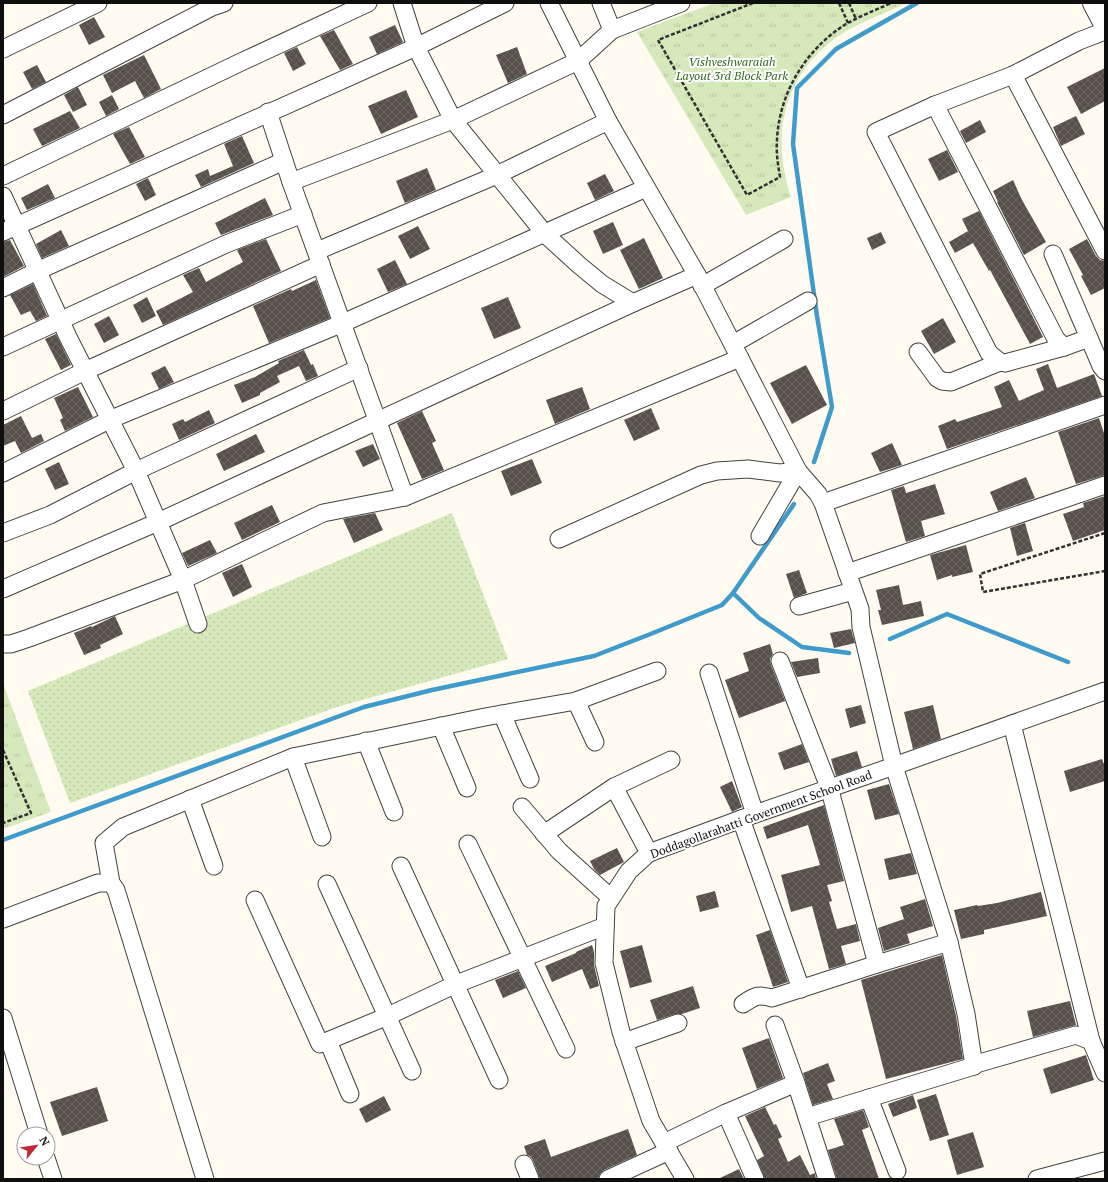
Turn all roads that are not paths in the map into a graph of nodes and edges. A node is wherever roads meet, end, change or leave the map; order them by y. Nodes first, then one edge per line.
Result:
1 (98, 3) edge
2 (224, 3) edge
3 (368, 3) edge
4 (402, 3) edge
5 (505, 3) edge
6 (549, 3) edge
7 (601, 3) edge
8 (681, 3) edge
9 (1094, 3) edge
10 (1105, 24) edge
11 (612, 30) junction
12 (1105, 31) edge
13 (416, 47) junction
14 (3, 49) edge
15 (578, 61) junction
16 (1013, 76) junction
17 (935, 105) junction
18 (268, 112) junction
19 (3, 115) edge
20 (453, 120) junction
21 (608, 121) junction
22 (284, 161) junction
23 (497, 175) junction
24 (3, 176) edge
25 (291, 182) junction
26 (646, 188) junction
27 (3, 196) edge
28 (303, 214) junction
29 (10, 228) edge
30 (545, 234) junction
31 (784, 240) dead end
32 (1105, 251) edge
33 (1053, 254) dead end
34 (319, 258) junction
35 (37, 271) junction
36 (700, 280) junction
37 (3, 288) edge
38 (808, 301) dead end
39 (633, 303) junction
40 (60, 320) junction
41 (343, 323) junction
42 (1089, 338) junction
43 (3, 347) edge
44 (1064, 347) junction
45 (737, 351) junction
46 (918, 352) dead end
47 (1000, 362) junction
48 (359, 368) junction
49 (85, 371) junction
50 (1105, 371) edge
51 (1105, 405) edge
52 (3, 411) edge
53 (109, 420) junction
54 (378, 420) junction
55 (136, 471) junction
56 (798, 471) junction
57 (3, 473) edge
58 (1105, 485) edge
59 (405, 497) junction
60 (823, 503) junction
61 (158, 522) junction
62 (3, 533) edge
63 (760, 536) dead end
64 (559, 539) dead end
65 (847, 573) junction
66 (183, 580) junction
67 (3, 589) edge
68 (853, 591) junction
69 (799, 606) dead end
70 (198, 624) dead end
71 (3, 644) edge
72 (780, 661) dead end
73 (657, 671) dead end
74 (708, 673) dead end
75 (1105, 691) edge
76 (576, 701) junction
77 (502, 714) junction
78 (1012, 724) junction
79 (441, 726) junction
80 (366, 741) junction
81 (596, 742) dead end
82 (293, 757) junction
83 (671, 760) dead end
84 (894, 766) junction
85 (530, 779) dead end
86 (614, 787) junction
87 (829, 787) junction
88 (467, 788) dead end
89 (190, 799) junction
90 (522, 806) dead end
91 (394, 812) dead end
92 (748, 816) junction
93 (544, 834) junction
94 (322, 837) dead end
95 (468, 844) dead end
96 (649, 852) junction
97 (214, 866) dead end
98 (401, 866) dead end
99 (111, 883) junction
100 (327, 884) dead end
101 (611, 898) junction
102 (255, 900) dead end
103 (3, 919) edge
104 (605, 926) junction
105 (949, 942) junction
106 (522, 958) junction
107 (877, 964) junction
108 (454, 985) junction
109 (801, 989) junction
110 (743, 1004) dead end
111 (388, 1016) junction
112 (3, 1018) edge
113 (678, 1023) dead end
114 (775, 1024) dead end
115 (328, 1041) junction
116 (1090, 1041) junction
117 (624, 1042) junction
118 (566, 1049) dead end
119 (974, 1066) junction
120 (412, 1071) dead end
121 (1105, 1074) edge
122 (499, 1080) dead end
123 (796, 1083) junction
124 (350, 1094) dead end
125 (869, 1098) junction
126 (726, 1113) junction
127 (807, 1117) junction
128 (37, 1126) edge
129 (666, 1147) junction
130 (1105, 1161) edge
131 (48, 1166) edge
132 (897, 1171) dead end
133 (52, 1179) edge
134 (205, 1179) edge
135 (608, 1179) edge
136 (685, 1179) edge
137 (755, 1179) edge
138 (827, 1179) edge
139 (1037, 1179) edge

1 - 14 street
2 - 19 street
3 - 24 street
4 - 13 street
5 - 13 street
6 - 15 street
7 - 11 street
8 - 11 street
9 - 10 street
11 - 15 street
12 - 16 street
13 - 18 street
13 - 20 street
15 - 20 street
15 - 21 street
16 - 17 street
16 - 32 street
17 - 44 street
17 - 47 street
18 - 22 street
18 - 29 street
20 - 23 street
20 - 25 street
21 - 23 street
21 - 26 street
22 - 25 street
22 - 35 street
23 - 30 street
23 - 34 street
25 - 28 street
26 - 30 street
26 - 36 street
27 - 29 street
28 - 34 street
28 - 40 street
29 - 35 street
30 - 39 street
30 - 41 street
31 - 36 street
33 - 42 street
34 - 41 street
34 - 49 street
35 - 37 street
35 - 40 street
36 - 39 street
36 - 45 street
38 - 45 street
39 - 54 street
40 - 43 street
40 - 49 street
41 - 48 street
41 - 53 street
42 - 44 street
42 - 50 street
44 - 47 street
45 - 56 street
45 - 59 street
46 - 47 street
48 - 54 street
48 - 55 street
49 - 52 street
49 - 53 street
51 - 60 street
53 - 55 street
53 - 57 street
54 - 59 street
54 - 61 street
55 - 61 street
55 - 62 street
56 - 60 street
56 - 63 street
56 - 64 street
58 - 65 street
59 - 66 street
60 - 65 street
61 - 66 street
61 - 67 street
65 - 68 street
66 - 70 street
66 - 71 street
68 - 69 street
68 - 84 street
72 - 87 street
73 - 76 street
74 - 92 street
75 - 78 street, Doddagollarahatti Government School Road
76 - 77 street
76 - 81 street
77 - 79 street
77 - 85 street
78 - 84 street, Doddagollarahatti Government School Road
78 - 116 street
79 - 80 street
79 - 88 street
80 - 82 street
80 - 91 street
82 - 89 street
82 - 94 street
83 - 86 street
84 - 87 street, Doddagollarahatti Government School Road
84 - 105 street
86 - 93 street
86 - 96 street
87 - 92 street, Doddagollarahatti Government School Road
87 - 107 street
89 - 97 street
89 - 99 street
90 - 93 street
92 - 96 street, Doddagollarahatti Government School Road
92 - 109 street
93 - 101 street
95 - 106 street
96 - 101 street, Doddagollarahatti Government School Road
98 - 108 street
99 - 103 street
99 - 134 street
100 - 111 street
101 - 104 street, Doddagollarahatti Government School Road
102 - 115 street
104 - 106 street
104 - 117 street, Doddagollarahatti Government School Road
105 - 107 street
105 - 119 street
106 - 108 street
106 - 118 street
107 - 109 street
108 - 111 street
108 - 122 street
109 - 110 street
111 - 115 street
111 - 120 street
112 - 128 street
113 - 117 street
114 - 123 street
115 - 124 street
116 - 119 street
116 - 121 street
117 - 129 street, Doddagollarahatti Government School Road
119 - 125 street
123 - 126 street
123 - 127 street
125 - 127 street
125 - 132 street
126 - 129 street
126 - 137 street
127 - 138 street
129 - 135 street
129 - 136 street, Doddagollarahatti Government School Road
130 - 139 street
131 - 133 street

